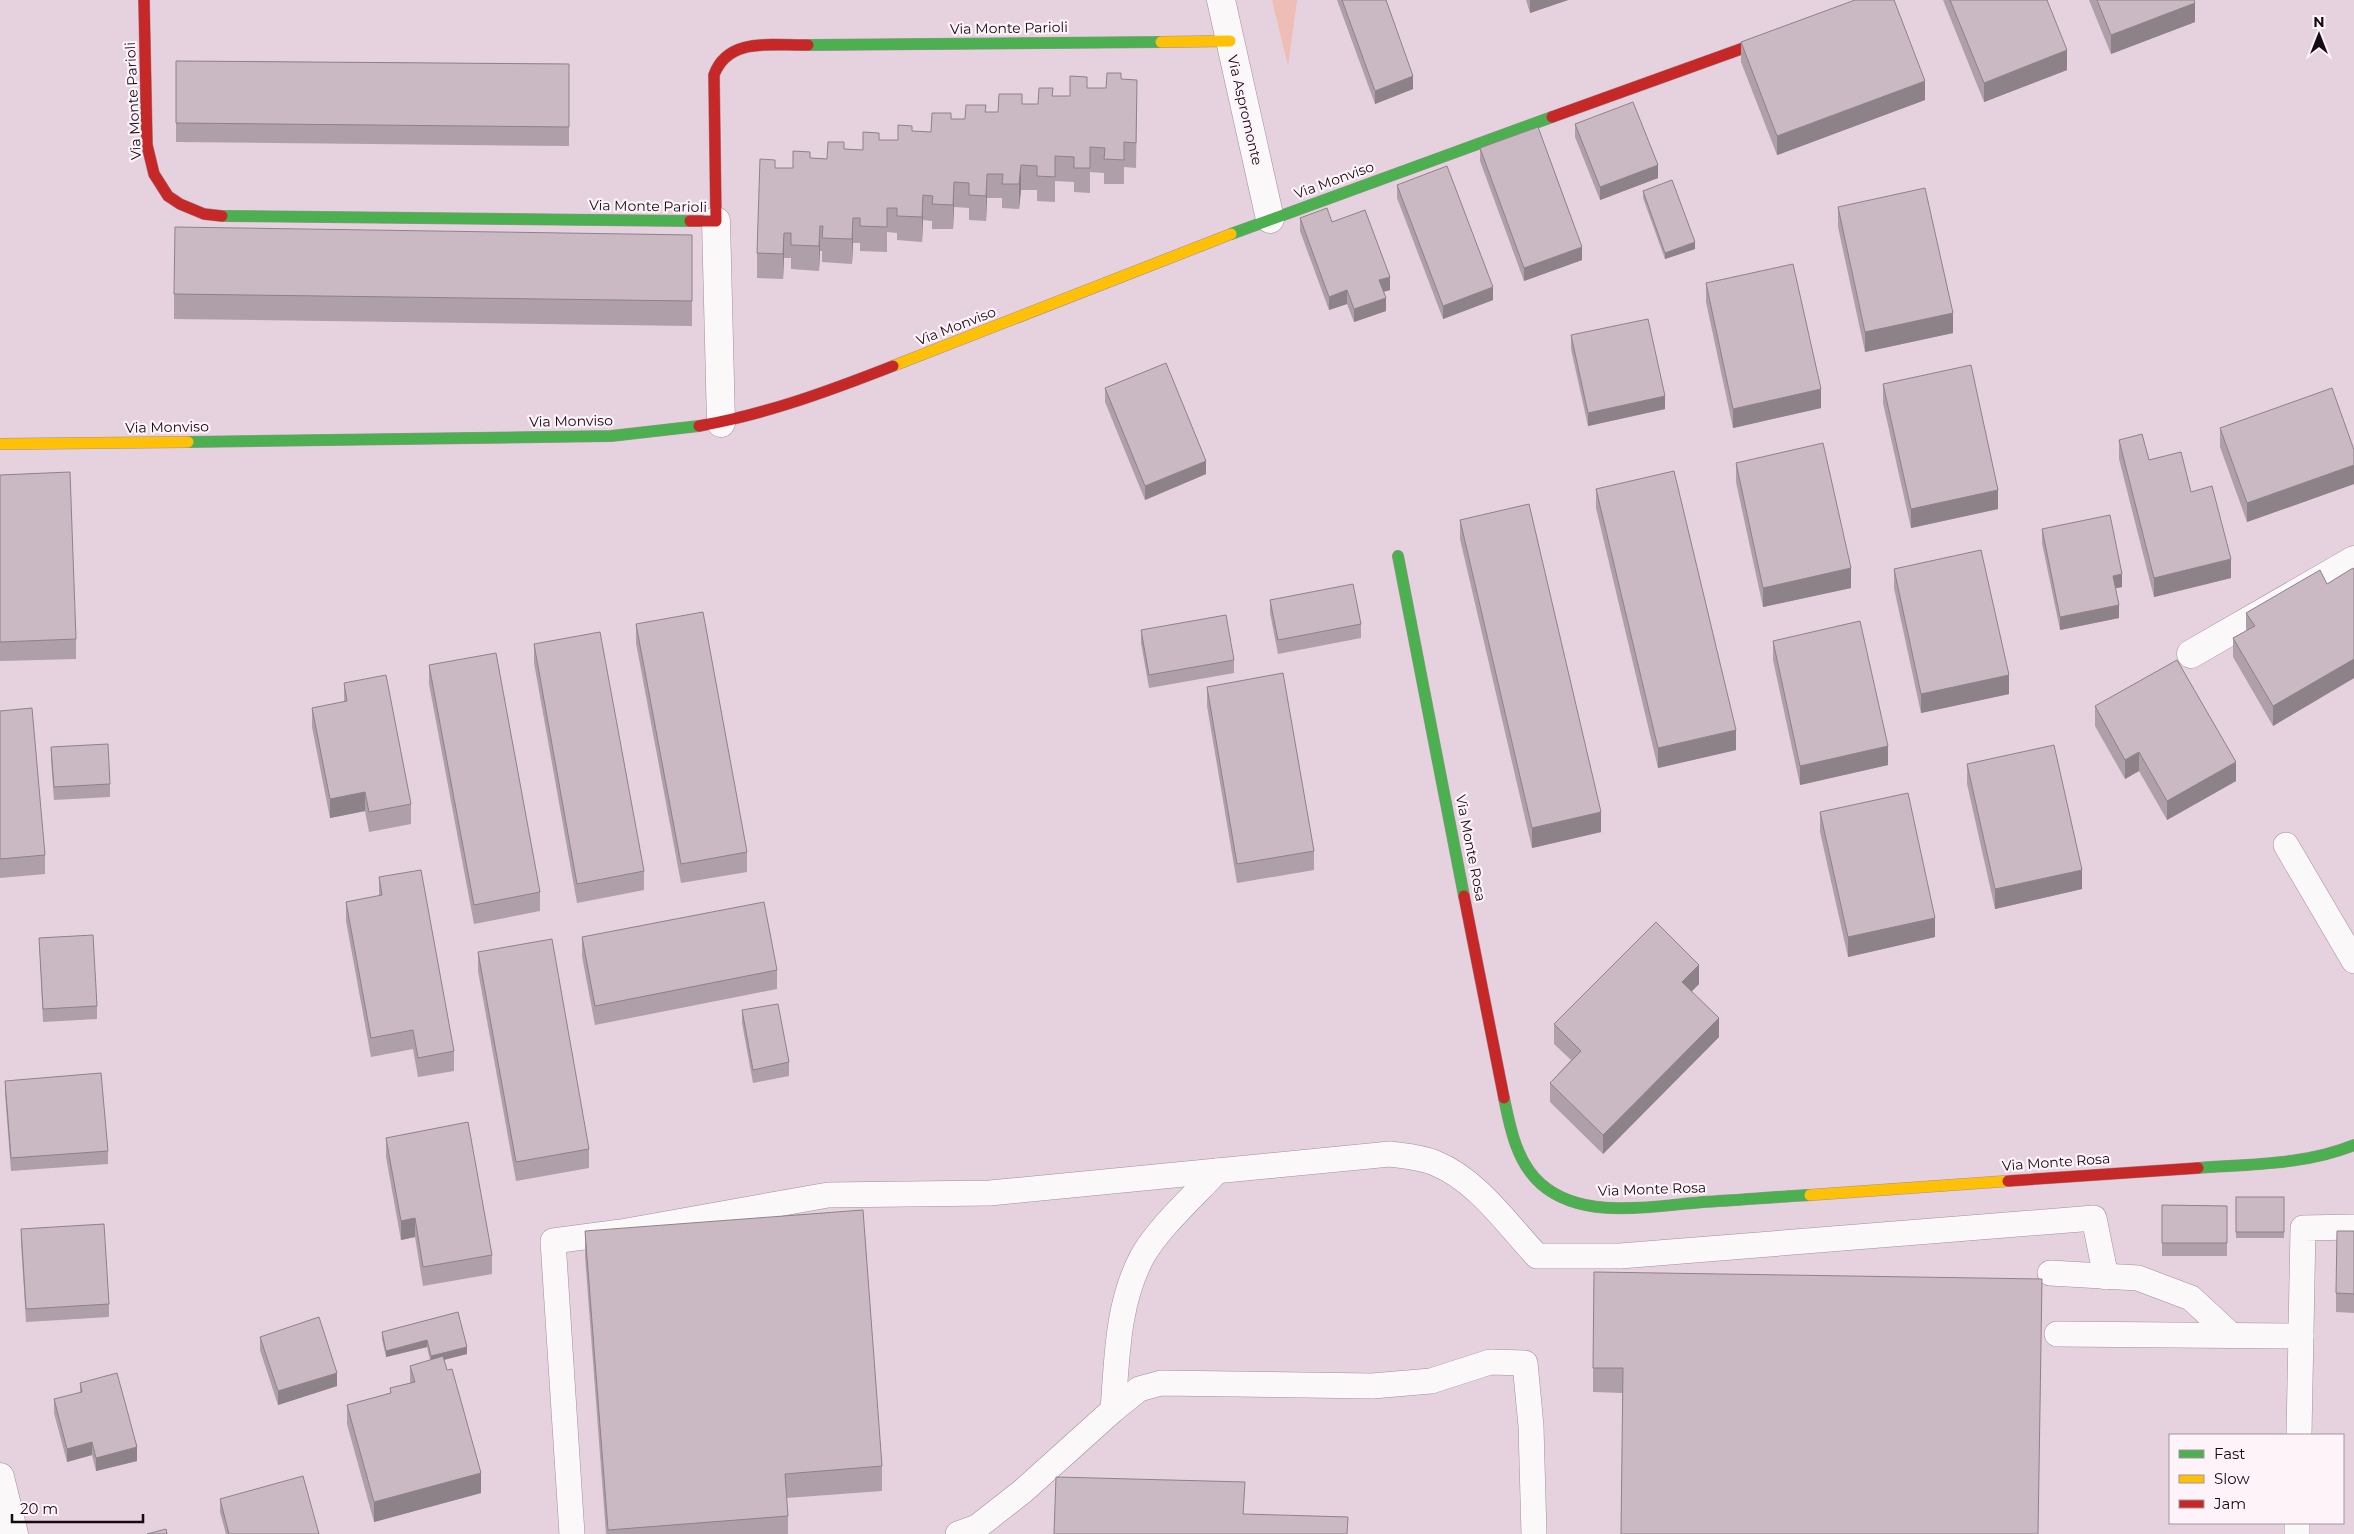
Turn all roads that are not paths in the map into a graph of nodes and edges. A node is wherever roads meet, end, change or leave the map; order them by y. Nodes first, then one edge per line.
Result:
1 (144, 0) edge
2 (1220, 0) edge
3 (1793, 30) edge
4 (1230, 41) junction
5 (1270, 219) junction
6 (716, 222) junction
7 (721, 423) junction
8 (0, 444) edge
9 (1398, 556) dead end
10 (2354, 560) edge
11 (2191, 654) dead end
12 (2286, 845) dead end
13 (2354, 961) edge
14 (2354, 1145) edge
15 (1217, 1172) junction
16 (2354, 1227) edge
17 (2050, 1273) dead end
18 (2106, 1277) junction
19 (2057, 1334) dead end
20 (2231, 1335) junction
21 (2301, 1336) junction
22 (1113, 1410) junction
23 (2298, 1434) edge
24 (0, 1478) edge
25 (971, 1532) edge
26 (14, 1534) edge
27 (572, 1534) edge
28 (1534, 1534) edge

1 - 6 street, Via Monte Parioli
2 - 4 street, Via Aspromonte
3 - 5 street, Via Monviso
4 - 5 street, Via Aspromonte
4 - 6 street, Via Monte Parioli
5 - 7 street, Via Monviso
6 - 7 street
7 - 8 street, Via Monviso
9 - 14 street, Via Monte Rosa
10 - 11 street
12 - 13 lane
15 - 18 lane
15 - 22 lane
15 - 27 lane
16 - 21 lane
17 - 18 lane
18 - 20 lane
19 - 20 lane
20 - 21 lane
21 - 23 lane
22 - 25 lane
22 - 28 lane
24 - 26 street

